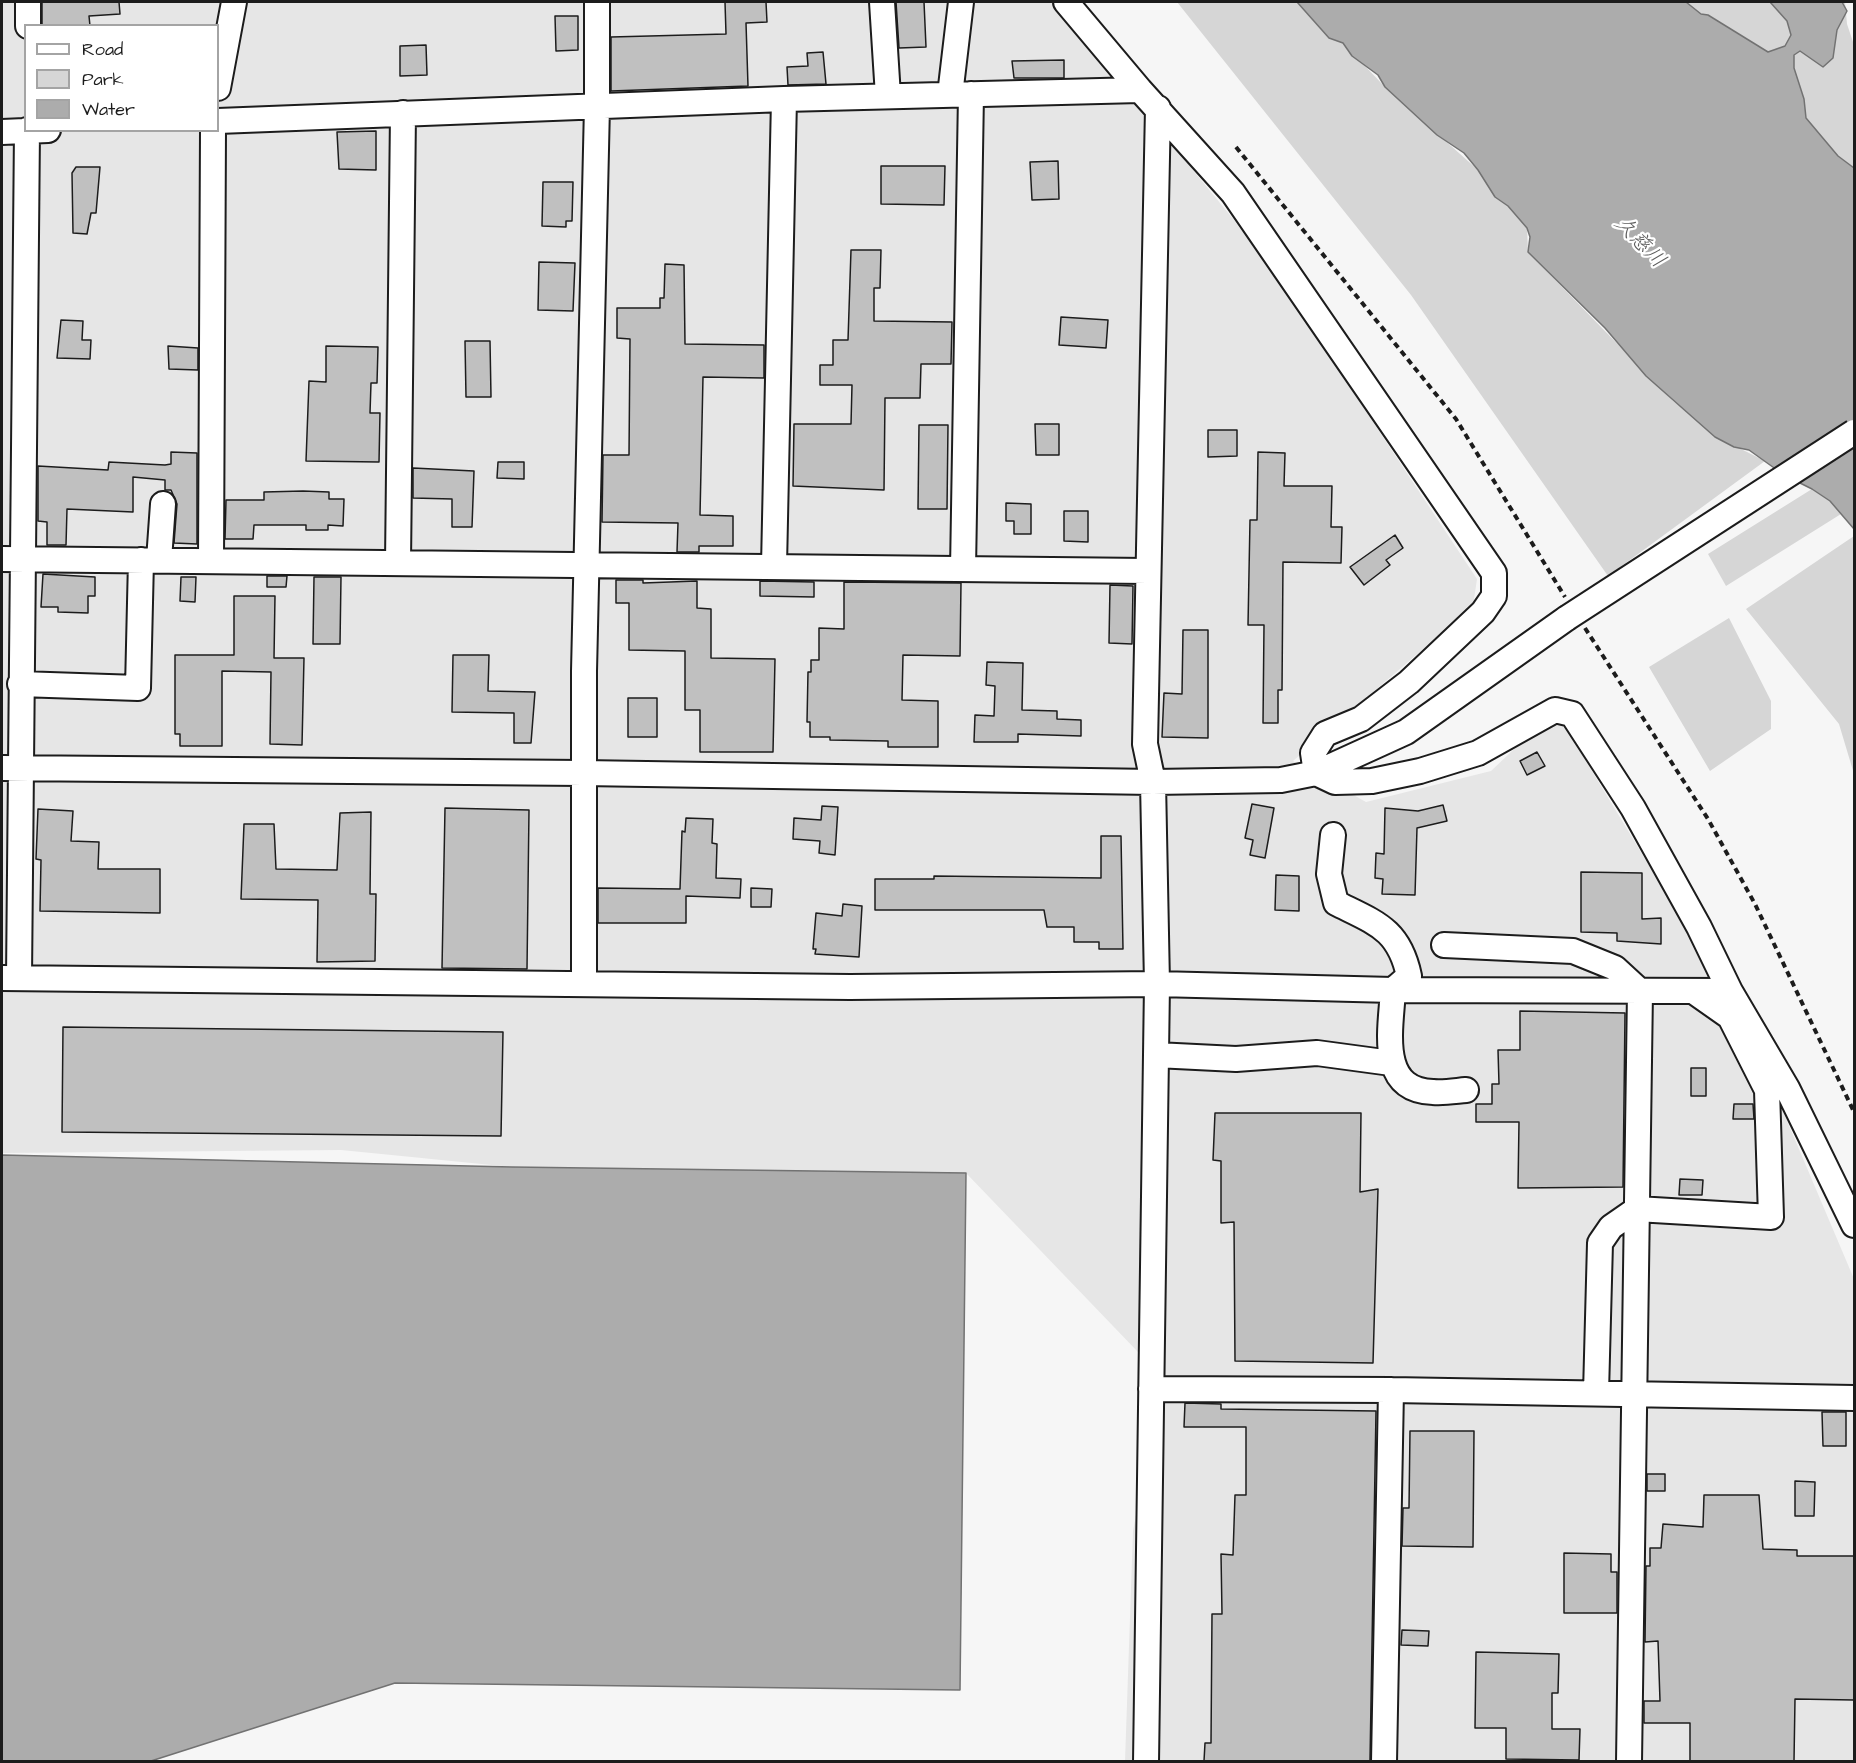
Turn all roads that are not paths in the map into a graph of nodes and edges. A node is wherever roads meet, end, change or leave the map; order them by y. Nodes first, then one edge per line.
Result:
1 (28, 2) edge
2 (234, 2) edge
3 (597, 2) edge
4 (882, 2) edge
5 (961, 2) edge
6 (1066, 2) edge
7 (28, 24) edge
8 (219, 83) edge
9 (1140, 90) junction
10 (960, 94) junction
11 (888, 96) junction
12 (784, 99) junction
13 (597, 106) junction
14 (1158, 108) junction
15 (403, 113) junction
16 (219, 121) edge
17 (24, 131) edge
18 (2, 132) edge
19 (34, 132) edge
20 (213, 132) edge
21 (1854, 432) edge
22 (163, 504) dead end
23 (12, 559) edge
24 (150, 560) junction
25 (211, 560) junction
26 (398, 562) junction
27 (586, 564) junction
28 (774, 566) junction
29 (963, 569) junction
30 (1147, 571) junction
31 (11, 614) edge
32 (20, 684) junction
33 (10, 768) edge
34 (583, 773) junction
35 (1317, 773) junction
36 (1153, 782) junction
37 (1333, 835) dead end
38 (1444, 945) dead end
39 (10, 978) edge
40 (584, 984) junction
41 (1157, 984) junction
42 (1394, 990) junction
43 (1640, 991) junction
44 (1693, 991) junction
45 (1730, 991) junction
46 (1156, 1055) junction
47 (1391, 1063) junction
48 (1466, 1090) dead end
49 (1637, 1209) junction
50 (1854, 1225) edge
51 (1150, 1389) junction
52 (1391, 1390) junction
53 (1596, 1393) junction
54 (1634, 1393) junction
55 (1854, 1398) edge
56 (1146, 1761) edge
57 (1384, 1761) edge
58 (1629, 1761) edge

1 - 7 street
2 - 8 street
3 - 13 street
4 - 11 street
5 - 10 street
6 - 9 street
9 - 10 street
9 - 14 street
10 - 11 street
10 - 29 street
11 - 12 street
12 - 13 street
12 - 28 street
13 - 15 street
13 - 27 street
14 - 30 street
14 - 35 street
15 - 16 street
15 - 26 street
17 - 18 street
19 - 23 street
20 - 25 street
21 - 35 street, bridge
22 - 24 street
23 - 24 street
23 - 31 street
24 - 25 street
24 - 32 street
25 - 26 street
26 - 27 street
27 - 28 street
27 - 34 street
28 - 29 street
29 - 30 street
30 - 36 street
31 - 32 street
32 - 33 street
33 - 34 street
33 - 39 street
34 - 36 street
34 - 40 street
35 - 36 street
35 - 45 street
36 - 41 street
37 - 42 street
38 - 43 street
39 - 40 street
40 - 41 street
41 - 42 street
41 - 46 street
42 - 43 street
42 - 47 street
43 - 44 street
43 - 49 street
44 - 45 street
44 - 49 street
45 - 50 street
46 - 47 street
46 - 51 street
47 - 48 street
49 - 53 street
49 - 54 street
51 - 52 street
51 - 56 street
52 - 53 street
52 - 57 street
53 - 54 street
54 - 55 street
54 - 58 street

